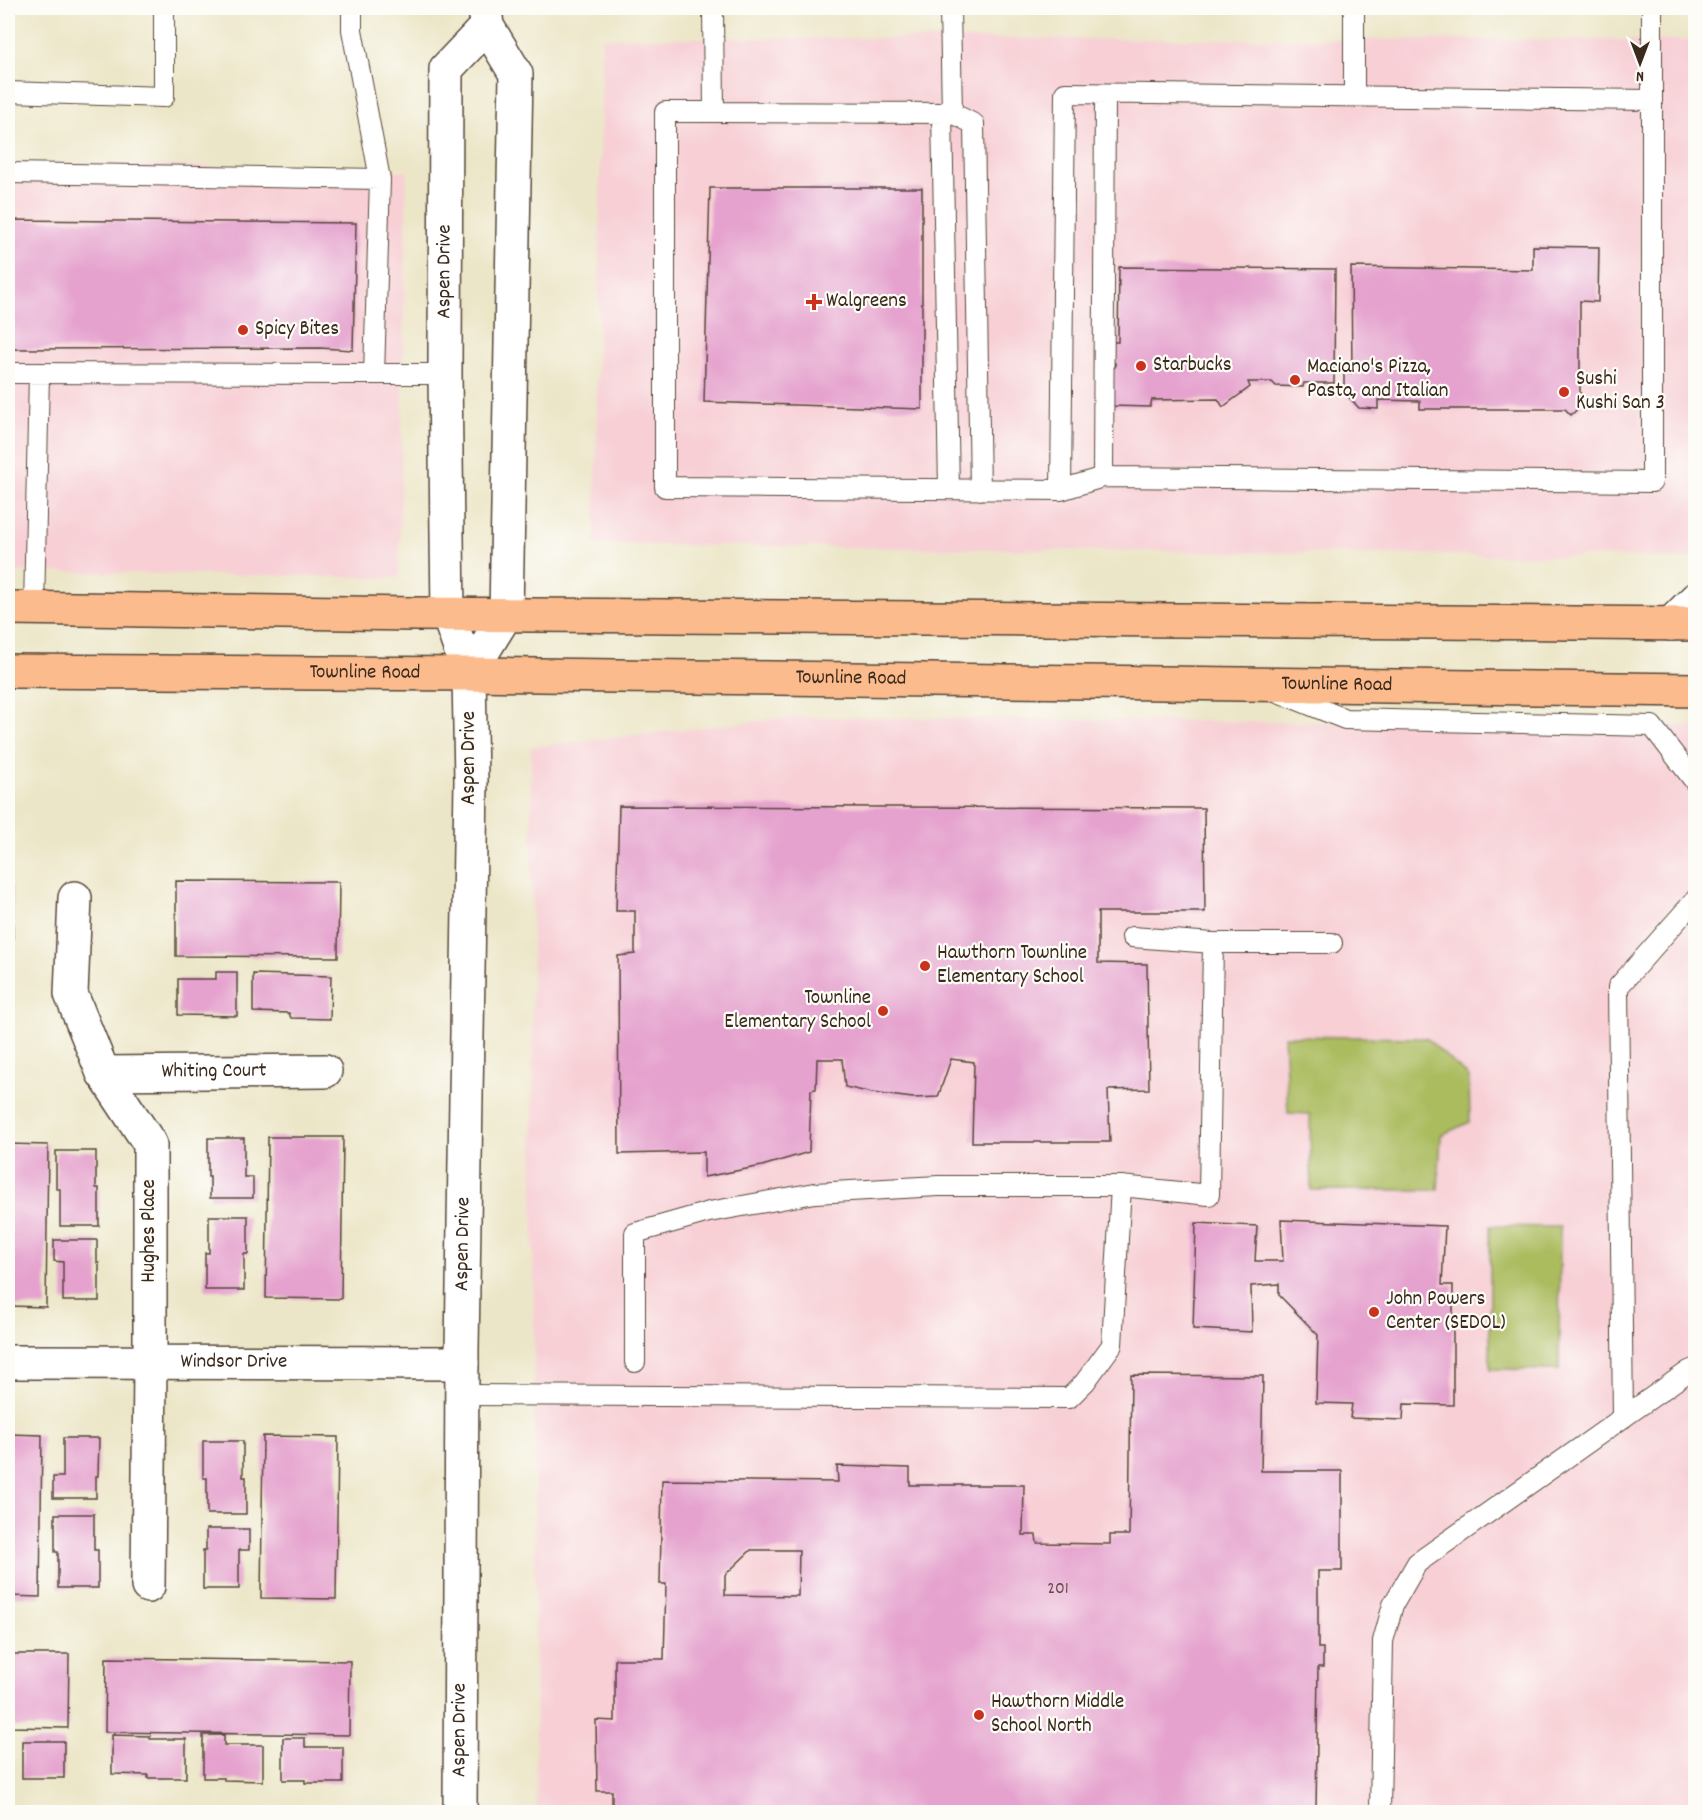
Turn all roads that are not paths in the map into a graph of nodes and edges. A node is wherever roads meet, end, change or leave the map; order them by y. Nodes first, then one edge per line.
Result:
1 (164, 8) edge
2 (352, 8) edge
3 (713, 8) edge
4 (950, 8) edge
5 (1354, 8) edge
6 (1652, 8) edge
7 (486, 17) edge
8 (8, 92) edge
9 (1105, 94) junction
10 (1354, 97) junction
11 (1652, 100) junction
12 (714, 112) junction
13 (947, 113) junction
14 (8, 173) edge
15 (380, 178) junction
16 (8, 373) edge
17 (39, 373) junction
18 (374, 374) junction
19 (445, 374) junction
20 (1103, 477) junction
21 (949, 489) junction
22 (980, 490) junction
23 (1061, 490) junction
24 (1695, 599) edge
25 (21, 608) edge
26 (448, 614) junction
27 (506, 614) junction
28 (1683, 624) edge
29 (8, 671) edge
30 (469, 674) junction
31 (1259, 684) junction
32 (1691, 688) edge
33 (1695, 783) edge
34 (75, 898) dead end
35 (1695, 899) edge
36 (1132, 937) dead end
37 (1213, 944) junction
38 (1332, 944) dead end
39 (325, 1071) dead end
40 (103, 1073) junction
41 (1121, 1186) junction
42 (8, 1362) edge
43 (462, 1362) junction
44 (634, 1362) dead end
45 (150, 1363) junction
46 (1695, 1368) edge
47 (462, 1395) junction
48 (1623, 1418) junction
49 (148, 1586) dead end
50 (460, 1812) edge
51 (1380, 1812) edge

1 - 8 lane
2 - 15 lane
3 - 12 lane
4 - 13 lane
5 - 10 lane
6 - 11 lane
7 - 19 street, Aspen Drive
7 - 27 street, Aspen Drive
9 - 10 lane
9 - 20 lane
9 - 23 lane
10 - 11 lane
11 - 20 lane
12 - 13 lane
12 - 21 lane
13 - 21 lane
13 - 22 lane
14 - 15 lane
15 - 18 lane
16 - 17 lane
17 - 18 lane
17 - 25 lane
18 - 19 lane
19 - 26 street, Aspen Drive
20 - 23 lane
21 - 22 lane
22 - 23 lane
24 - 28 street
25 - 26 main road
26 - 27 main road
26 - 30 street, Aspen Drive
27 - 28 main road
27 - 30 street
29 - 30 main road, Townline Road
30 - 31 main road, Townline Road
30 - 43 street, Aspen Drive
31 - 32 main road, Townline Road
31 - 33 lane
34 - 40 street, Hughes Place
35 - 48 lane
36 - 37 lane
37 - 38 lane
37 - 41 lane
39 - 40 street, Whiting Court
40 - 45 street, Hughes Place
41 - 44 lane
41 - 47 lane
42 - 45 street, Windsor Drive
43 - 45 street, Windsor Drive
43 - 47 street, Aspen Drive
45 - 49 street, Hughes Place
46 - 48 lane
47 - 50 street, Aspen Drive
48 - 51 lane

